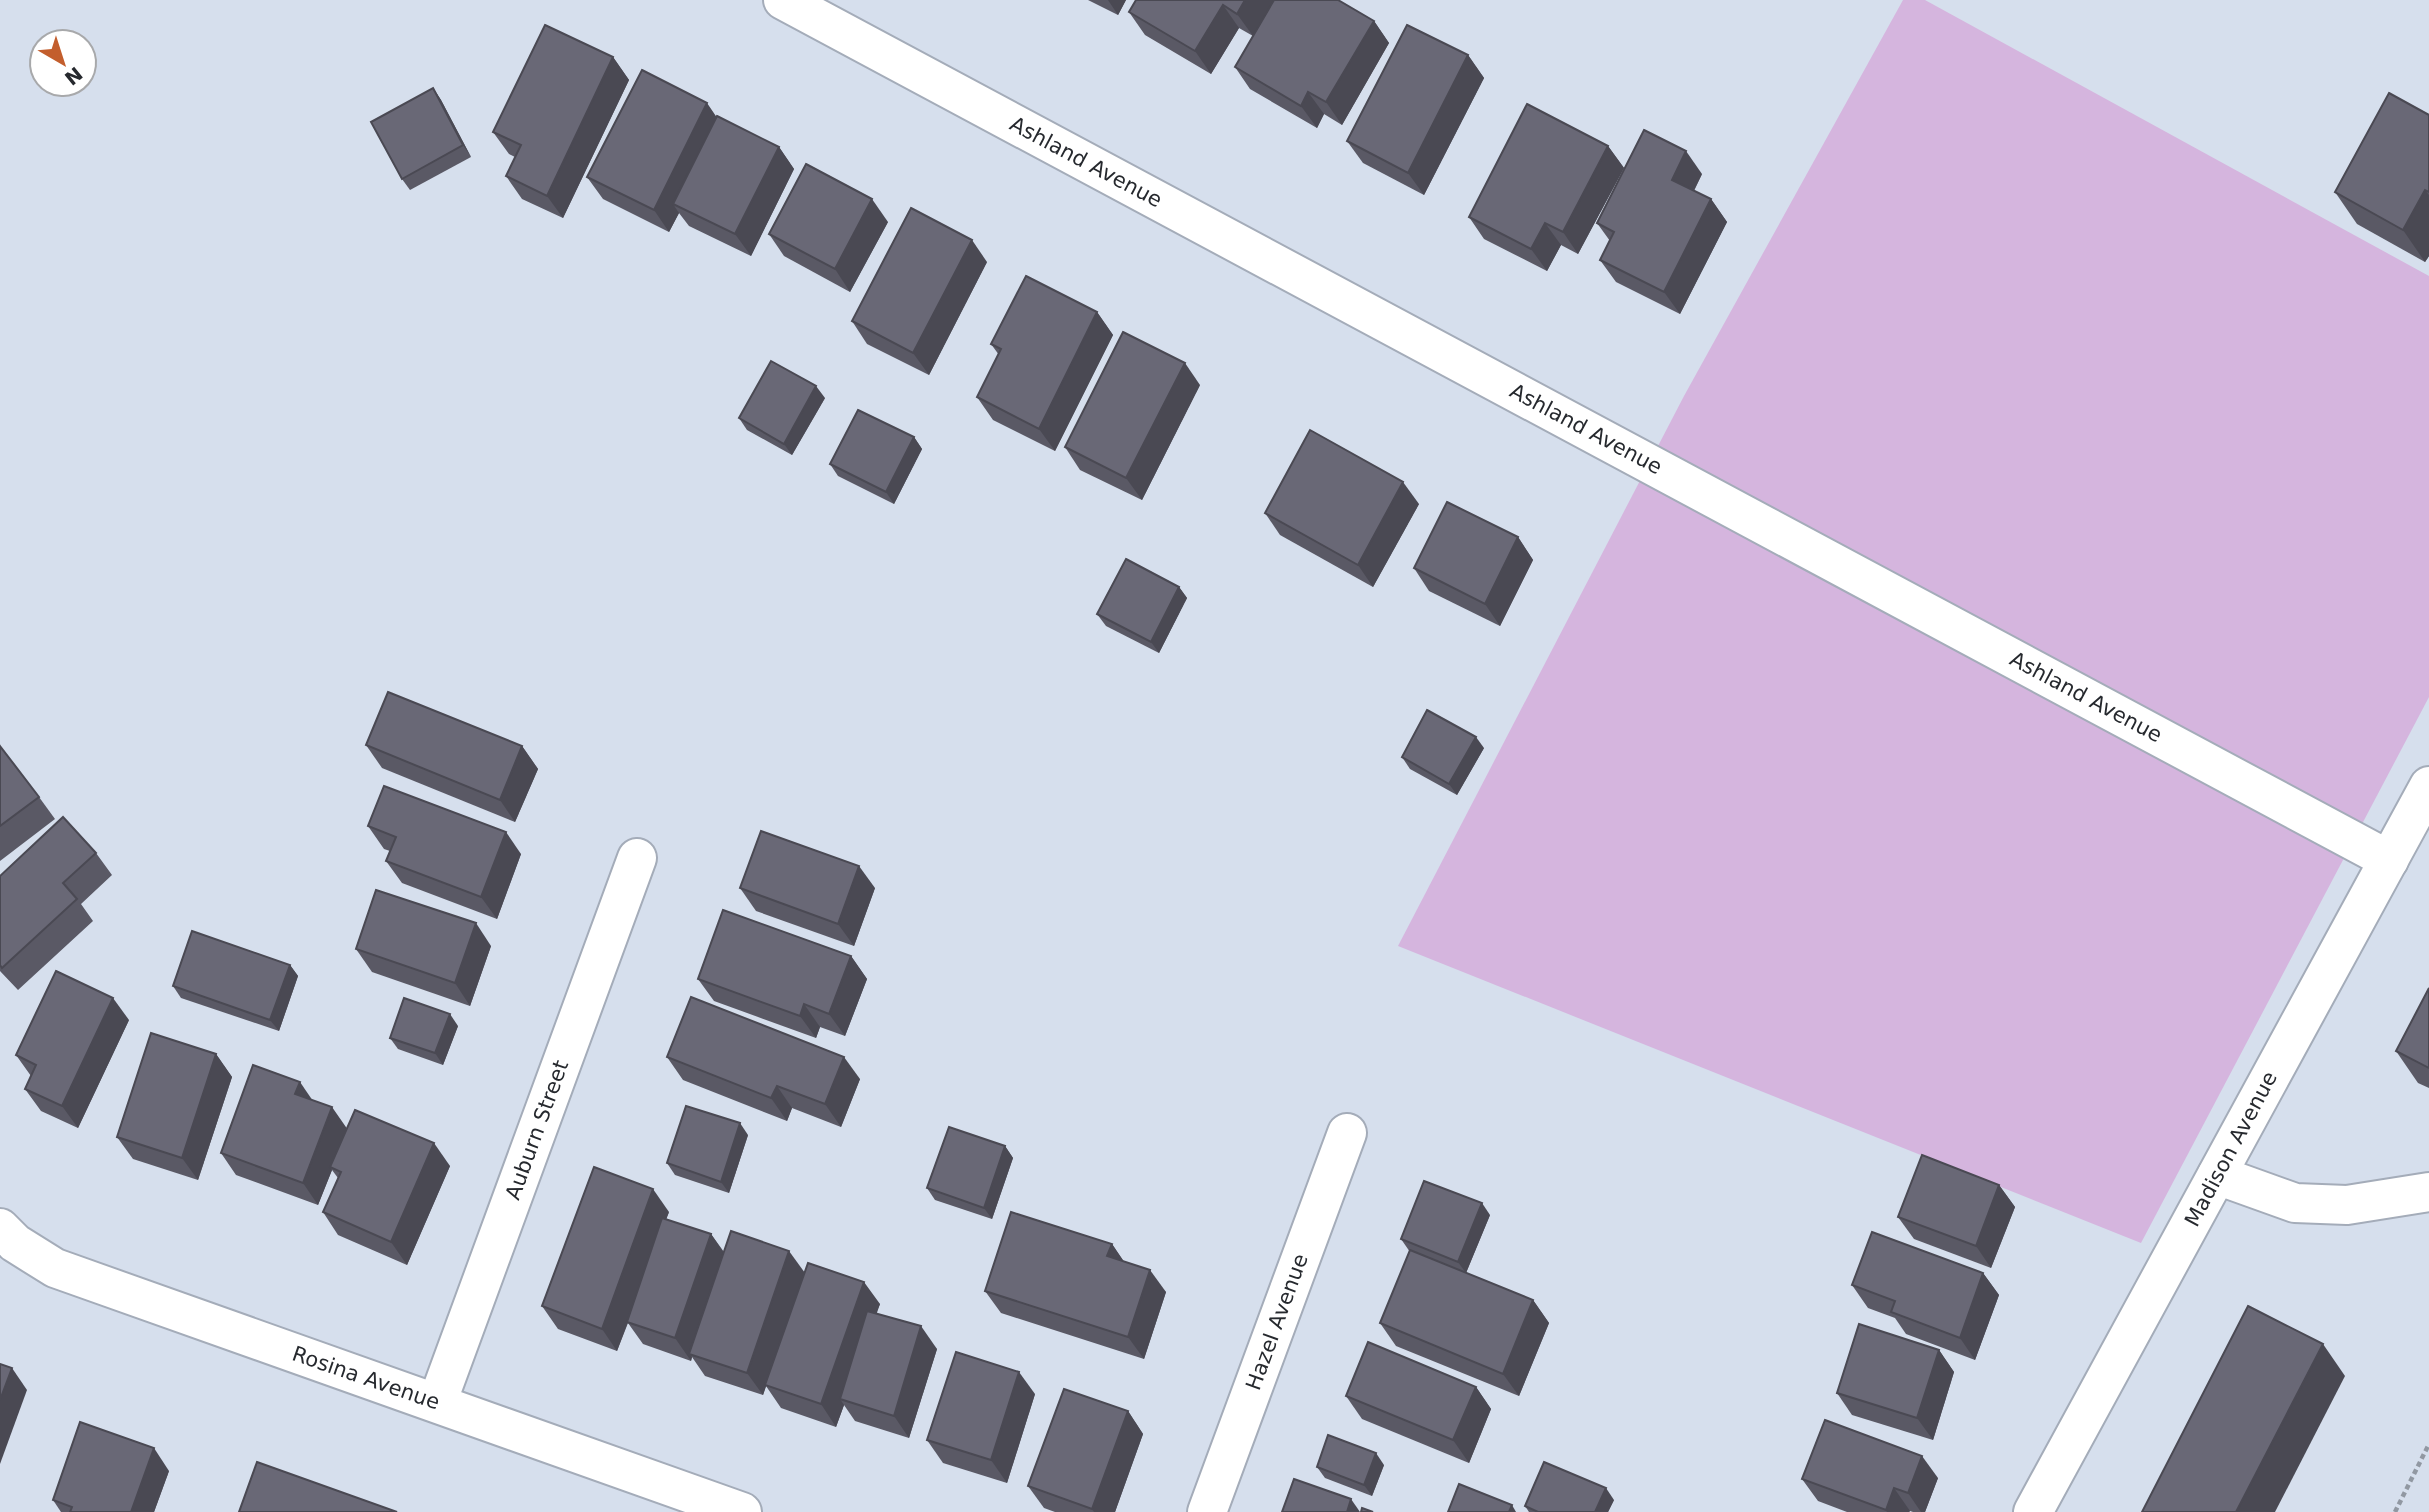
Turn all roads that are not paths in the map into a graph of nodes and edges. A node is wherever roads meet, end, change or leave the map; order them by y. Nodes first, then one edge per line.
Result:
1 (783, 0) edge
2 (2429, 786) edge
3 (636, 858) dead end
4 (2389, 860) junction
5 (1347, 1133) dead end
6 (2217, 1175) junction
7 (2429, 1192) edge
8 (0, 1228) edge
9 (437, 1403) junction
10 (742, 1512) edge
11 (1207, 1512) edge
12 (2033, 1512) edge

1 - 4 street, Ashland Avenue
2 - 4 street, Madison Avenue
3 - 9 street, Auburn Street
4 - 6 street, Madison Avenue
5 - 11 street, Hazel Avenue
6 - 7 street
6 - 12 street, Madison Avenue
8 - 9 street, Rosina Avenue
9 - 10 street, Rosina Avenue

